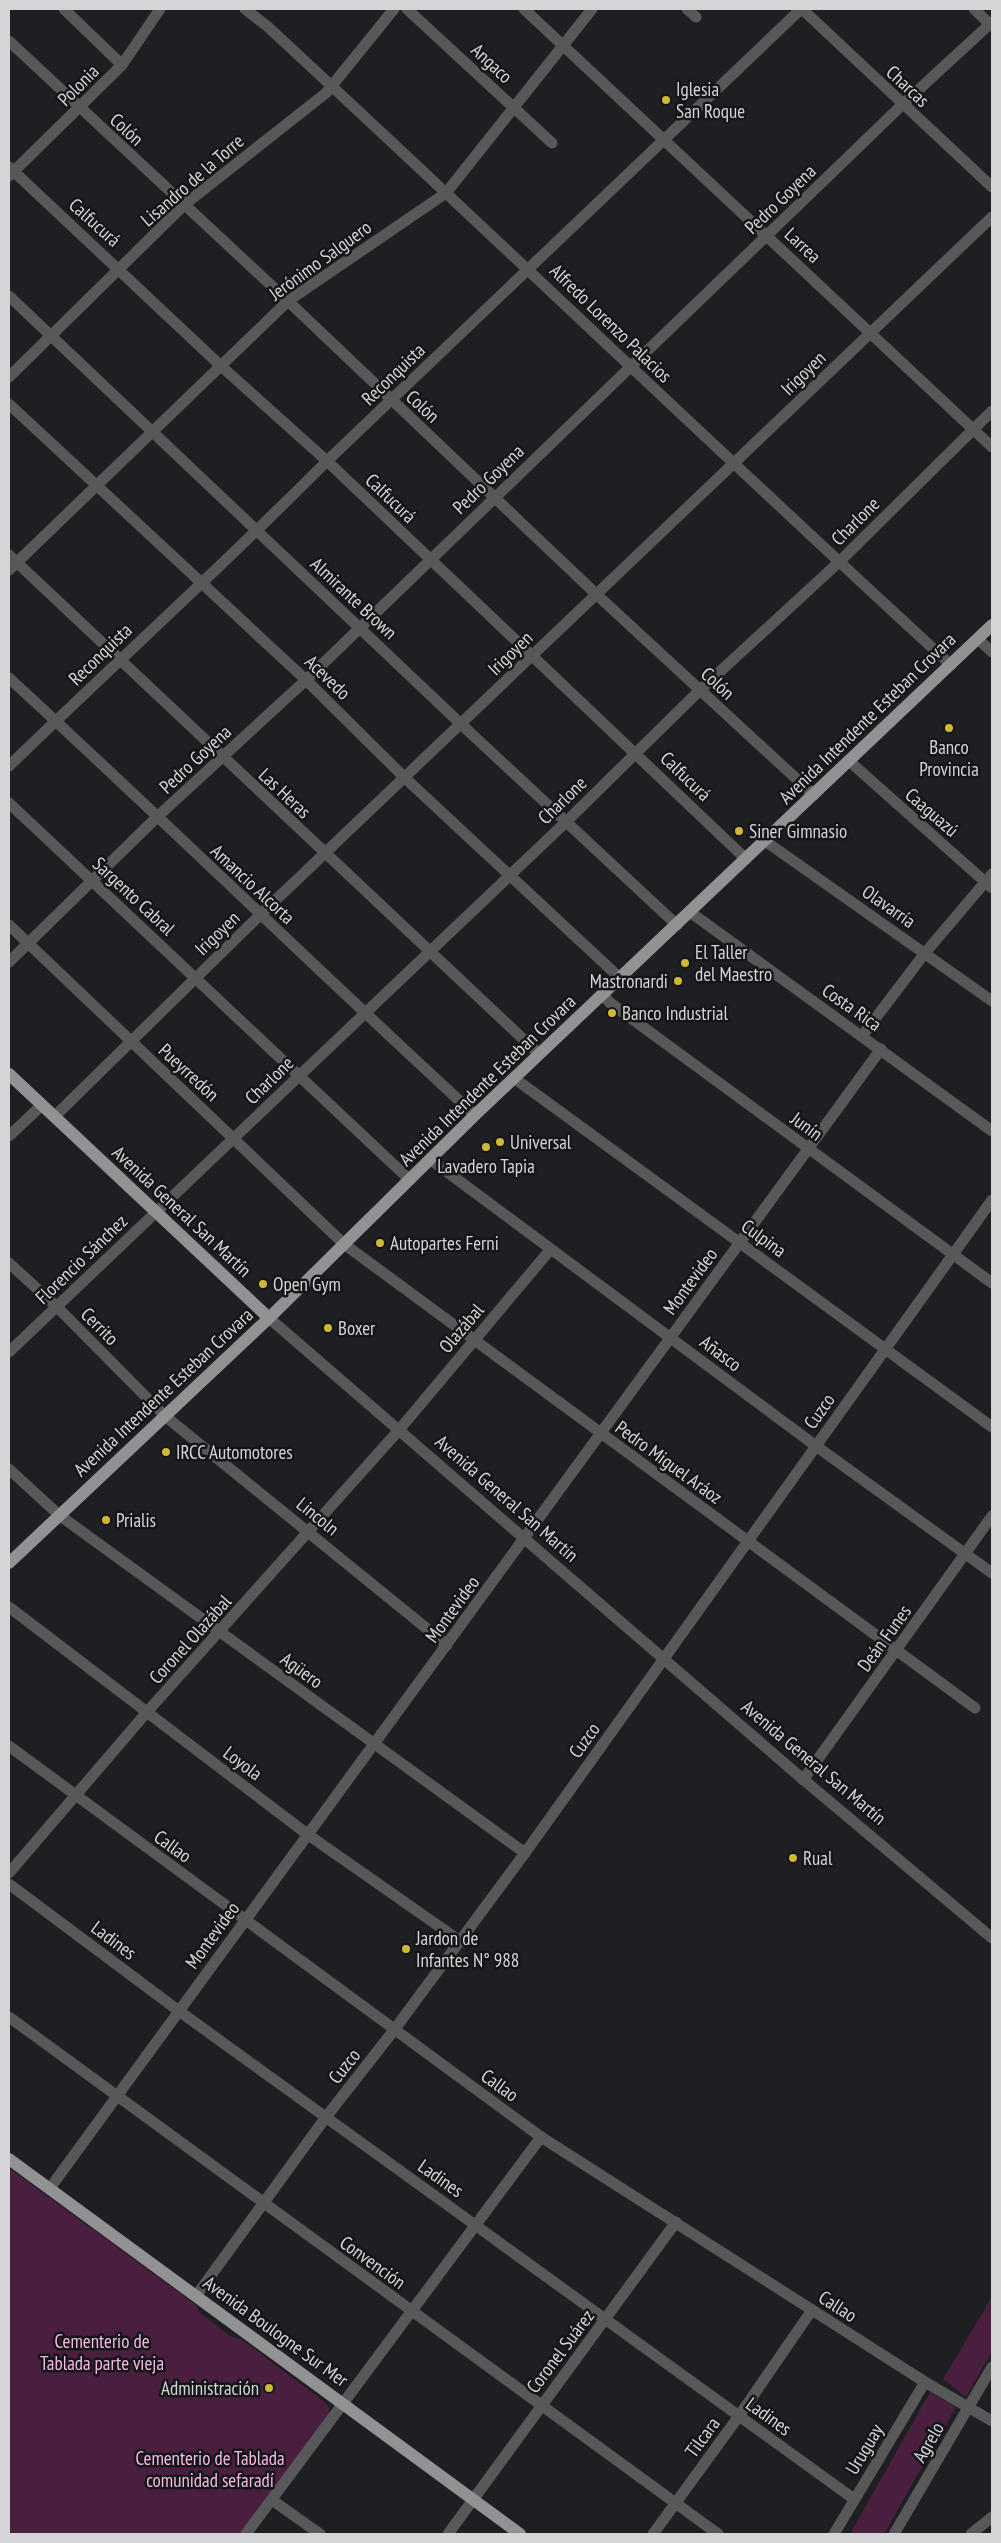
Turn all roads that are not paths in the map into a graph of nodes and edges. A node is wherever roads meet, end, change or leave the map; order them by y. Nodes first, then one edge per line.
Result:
1 (64, 9) edge
2 (160, 9) edge
3 (245, 9) edge
4 (394, 9) edge
5 (408, 9) edge
6 (524, 9) edge
7 (592, 9) edge
8 (802, 9) edge
9 (974, 9) edge
10 (992, 24) edge
11 (9, 41) edge
12 (562, 45) junction
13 (122, 64) junction
14 (331, 86) junction
15 (902, 105) junction
16 (80, 108) junction
17 (514, 109) junction
18 (664, 139) junction
19 (552, 144) dead end
20 (10, 171) edge
21 (992, 188) edge
22 (446, 193) junction
23 (184, 205) junction
24 (992, 217) edge
25 (767, 235) junction
26 (120, 269) junction
27 (528, 269) junction
28 (9, 296) edge
29 (288, 301) junction
30 (871, 332) junction
31 (51, 336) junction
32 (221, 366) junction
33 (631, 366) junction
34 (9, 377) edge
35 (391, 400) junction
36 (9, 404) edge
37 (992, 411) edge
38 (974, 429) junction
39 (154, 432) junction
40 (992, 447) edge
41 (327, 461) junction
42 (734, 464) junction
43 (97, 486) junction
44 (495, 498) junction
45 (257, 531) junction
46 (430, 559) junction
47 (839, 562) junction
48 (11, 563) edge
49 (201, 583) junction
50 (596, 594) junction
51 (992, 625) edge
52 (361, 627) junction
53 (978, 639) junction
54 (992, 652) edge
55 (532, 656) junction
56 (119, 659) junction
57 (951, 666) junction
58 (9, 678) edge
59 (306, 680) junction
60 (700, 690) junction
61 (55, 721) junction
62 (462, 725) junction
63 (635, 752) junction
64 (222, 757) junction
65 (849, 762) junction
66 (9, 766) edge
67 (405, 778) junction
68 (814, 794) junction
69 (9, 803) edge
70 (156, 818) junction
71 (566, 822) junction
72 (765, 841) junction
73 (325, 854) junction
74 (746, 859) junction
75 (508, 874) junction
76 (92, 881) junction
77 (990, 881) edge
78 (690, 912) junction
79 (261, 914) junction
80 (677, 924) junction
81 (9, 925) edge
82 (28, 944) junction
83 (428, 952) junction
84 (925, 953) junction
85 (9, 962) edge
86 (196, 978) junction
87 (620, 978) junction
88 (603, 994) junction
89 (992, 1001) edge
90 (363, 1013) junction
91 (862, 1036) junction
92 (130, 1041) junction
93 (881, 1049) junction
94 (539, 1054) junction
95 (9, 1074) edge
96 (299, 1076) junction
97 (514, 1078) junction
98 (42, 1105) junction
99 (475, 1115) junction
100 (54, 1117) junction
101 (992, 1131) edge
102 (9, 1136) edge
103 (234, 1138) junction
104 (808, 1148) junction
105 (431, 1160) junction
106 (410, 1180) junction
107 (992, 1200) edge
108 (155, 1212) junction
109 (740, 1242) junction
110 (344, 1244) junction
111 (550, 1250) junction
112 (953, 1255) junction
113 (9, 1263) edge
114 (992, 1283) edge
115 (56, 1307) junction
116 (269, 1318) junction
117 (671, 1338) junction
118 (473, 1341) junction
119 (885, 1348) junction
120 (9, 1352) edge
121 (165, 1416) junction
122 (992, 1427) edge
123 (399, 1430) junction
124 (600, 1434) junction
125 (816, 1446) junction
126 (9, 1469) edge
127 (59, 1515) junction
128 (992, 1516) edge
129 (309, 1531) junction
130 (525, 1538) junction
131 (749, 1541) junction
132 (966, 1554) junction
133 (9, 1563) edge
134 (992, 1573) edge
135 (9, 1607) edge
136 (221, 1631) junction
137 (447, 1645) junction
138 (896, 1651) junction
139 (663, 1659) junction
140 (975, 1708) dead end
141 (147, 1712) junction
142 (373, 1744) junction
143 (9, 1746) edge
144 (804, 1780) junction
145 (75, 1796) junction
146 (307, 1834) junction
147 (525, 1853) junction
148 (9, 1873) edge
149 (9, 1884) edge
150 (244, 1920) junction
151 (992, 1938) edge
152 (460, 1941) junction
153 (179, 2011) junction
154 (9, 2017) edge
155 (394, 2030) junction
156 (117, 2095) junction
157 (326, 2118) junction
158 (542, 2137) junction
159 (9, 2159) edge
160 (50, 2188) junction
161 (263, 2204) junction
162 (676, 2222) junction
163 (476, 2224) junction
164 (196, 2296) junction
165 (812, 2310) junction
166 (412, 2312) junction
167 (606, 2319) junction
168 (992, 2367) edge
169 (925, 2382) junction
170 (342, 2404) junction
171 (541, 2406) junction
172 (968, 2407) junction
173 (739, 2416) junction
174 (992, 2421) edge
175 (854, 2499) junction
176 (272, 2500) junction
177 (472, 2500) junction
178 (675, 2504) junction
179 (992, 2517) edge
180 (246, 2534) edge
181 (320, 2534) edge
182 (448, 2534) edge
183 (520, 2534) edge
184 (653, 2534) edge
185 (718, 2534) edge
186 (834, 2534) edge
187 (894, 2534) edge
188 (971, 2534) edge

1 - 13 street
2 - 13 street, Polonia
3 - 14 street, Alfredo Lorenzo Palacios
4 - 14 street, Lisandro de la Torre
5 - 17 street, Angaco
6 - 12 street, Larrea
7 - 12 street, Jerónimo Salguero
8 - 15 street, Charcas
8 - 18 street, Reconquista
9 - 10 street
10 - 15 street, Pedro Goyena
11 - 16 street, Colón
12 - 17 street, Jerónimo Salguero
12 - 18 street, Larrea
13 - 16 street, Polonia
14 - 22 street, Alfredo Lorenzo Palacios
14 - 23 street, Lisandro de la Torre
15 - 21 street, Charcas
15 - 25 street, Pedro Goyena
16 - 20 street, Polonia
16 - 23 street, Colón
17 - 19 street, Angaco
17 - 22 street, Jerónimo Salguero
18 - 25 street, Larrea
18 - 27 street, Reconquista
20 - 26 street, Calfucurá
22 - 27 street, Alfredo Lorenzo Palacios
22 - 29 street, Jerónimo Salguero
23 - 26 street, Lisandro de la Torre
23 - 29 street, Colón
24 - 30 street, Irigoyen
25 - 30 street, Larrea
25 - 33 street, Pedro Goyena
26 - 31 street, Lisandro de la Torre
26 - 32 street, Calfucurá
27 - 33 street, Alfredo Lorenzo Palacios
27 - 35 street, Reconquista
28 - 31 street, Almirante Brown
29 - 32 street, Jerónimo Salguero
29 - 35 street, Colón
30 - 38 street, Larrea
30 - 42 street, Irigoyen
31 - 34 street, Lisandro de la Torre
31 - 39 street, Almirante Brown
32 - 39 street, Jerónimo Salguero
32 - 41 street, Calfucurá
33 - 42 street, Alfredo Lorenzo Palacios
33 - 44 street, Pedro Goyena
35 - 41 street, Reconquista
35 - 44 street, Colón
36 - 43 street, Acevedo
37 - 38 street, Charlone
38 - 40 street, Larrea
38 - 47 street, Charlone
39 - 43 street, Jerónimo Salguero
39 - 45 street, Almirante Brown
41 - 45 street, Reconquista
41 - 46 street, Calfucurá
42 - 47 street, Alfredo Lorenzo Palacios
42 - 50 street, Irigoyen
43 - 48 street, Jerónimo Salguero
43 - 49 street, Acevedo
44 - 46 street, Pedro Goyena
44 - 50 street, Colón
45 - 49 street, Reconquista
45 - 52 street, Almirante Brown
46 - 52 street, Pedro Goyena
46 - 55 street, Calfucurá
47 - 57 street, Alfredo Lorenzo Palacios
47 - 60 street, Charlone
48 - 56 street, Las Heras
49 - 56 street, Reconquista
49 - 59 street, Acevedo
50 - 55 street, Irigoyen
50 - 60 street, Colón
51 - 53 main road, Avenida Intendente Esteban Crovara
52 - 59 street, Pedro Goyena
52 - 62 street, Almirante Brown
53 - 54 street
53 - 57 main road, Avenida Intendente Esteban Crovara
55 - 62 street, Irigoyen
55 - 63 street, Calfucurá
56 - 61 street, Reconquista
56 - 64 street, Las Heras
57 - 65 main road, Avenida Intendente Esteban Crovara
58 - 61 street, Amancio Alcorta
59 - 64 street, Pedro Goyena
59 - 67 street, Acevedo
60 - 63 street, Charlone
60 - 68 street, Colón
61 - 66 street, Reconquista
61 - 70 street, Amancio Alcorta
62 - 67 street, Irigoyen
62 - 71 street, Almirante Brown
63 - 71 street, Charlone
63 - 74 street, Calfucurá
64 - 70 street, Pedro Goyena
64 - 73 street, Las Heras
65 - 68 main road, Avenida Intendente Esteban Crovara
65 - 77 street, Caaguazú
67 - 73 street, Irigoyen
67 - 75 street, Acevedo
68 - 72 main road, Avenida Intendente Esteban Crovara
69 - 76 street, Sargento Cabral
70 - 76 street, Pedro Goyena
70 - 79 street, Amancio Alcorta
71 - 75 street, Charlone
71 - 80 street, Almirante Brown
72 - 74 main road, Avenida Intendente Esteban Crovara
72 - 84 street, Olavarría
73 - 79 street, Irigoyen
73 - 83 street, Las Heras
74 - 78 main road, Avenida Intendente Esteban Crovara
75 - 83 street, Charlone
75 - 87 street, Acevedo
76 - 82 street, Pedro Goyena
76 - 86 street, Sargento Cabral
77 - 84 street
78 - 80 main road, Avenida Intendente Esteban Crovara
78 - 91 street, Costa Rica
79 - 86 street, Irigoyen
79 - 90 street, Amancio Alcorta
80 - 87 main road, Avenida Intendente Esteban Crovara
81 - 82 street, Pueyrredón
82 - 85 street, Pedro Goyena
82 - 92 street, Pueyrredón
83 - 90 street, Charlone
83 - 94 street, Las Heras
84 - 89 street, Olavarría
84 - 91 street
86 - 92 street, Irigoyen
86 - 96 street, Sargento Cabral
87 - 88 main road, Avenida Intendente Esteban Crovara
88 - 94 main road, Avenida Intendente Esteban Crovara
88 - 104 street, Junín
90 - 96 street, Charlone
90 - 99 street, Amancio Alcorta
91 - 93 street, Costa Rica
92 - 100 street, Irigoyen
92 - 103 street, Pueyrredón
93 - 101 street, Costa Rica
93 - 104 street, Montevideo
94 - 97 main road, Avenida Intendente Esteban Crovara
95 - 98 main road, Avenida General San Martín
96 - 103 street, Charlone
96 - 106 street, Sargento Cabral
97 - 99 main road, Avenida Intendente Esteban Crovara
97 - 109 street, Culpina
98 - 100 main road, Avenida General San Martín
98 - 102 street
99 - 105 main road, Avenida Intendente Esteban Crovara
100 - 108 main road, Avenida General San Martín
103 - 108 street, Charlone
103 - 110 street, Pueyrredón
104 - 109 street, Montevideo
104 - 112 street, Junín
105 - 106 main road, Avenida Intendente Esteban Crovara
105 - 111 street, Añasco
106 - 110 main road, Avenida Intendente Esteban Crovara
107 - 112 street, Cuzco
108 - 115 street, Florencio Sánchez
108 - 116 main road, Avenida General San Martín
109 - 117 street, Montevideo
109 - 119 street, Culpina
110 - 116 main road, Avenida Intendente Esteban Crovara
110 - 118 street, Pedro Miguel Aráoz
111 - 117 street, Añasco
111 - 118 street, Olazábal
112 - 114 street, Junín
112 - 119 street, Cuzco
113 - 115 street, Cerrito
115 - 120 street, Florencio Sánchez
115 - 121 street, Cerrito
116 - 121 main road, Avenida Intendente Esteban Crovara
116 - 123 street, Avenida General San Martín
117 - 124 street, Montevideo
117 - 125 street, Añasco
118 - 123 street, Olazábal
118 - 124 street, Pedro Miguel Aráoz
119 - 122 street, Culpina
119 - 125 street, Cuzco
121 - 127 main road, Avenida Intendente Esteban Crovara
121 - 129 street, Lincoln
123 - 129 street, Coronel Olazábal
123 - 130 street, Avenida General San Martín
124 - 130 street, Montevideo
124 - 131 street, Pedro Miguel Aráoz
125 - 131 street, Cuzco
125 - 132 street, Añasco
126 - 127 street, Agüero
127 - 133 main road, Avenida Intendente Esteban Crovara
127 - 136 street, Agüero
128 - 132 street, Deán Funes
129 - 136 street, Coronel Olazábal
129 - 137 street, Lincoln
130 - 137 street, Montevideo
130 - 139 street, Avenida General San Martín
131 - 138 street, Pedro Miguel Aráoz
131 - 139 street, Cuzco
132 - 134 street, Añasco
132 - 138 street, Deán Funes
135 - 141 street, Loyola
136 - 141 street, Coronel Olazábal
136 - 142 street, Agüero
137 - 142 street, Montevideo
138 - 140 street, Pedro Miguel Aráoz
138 - 144 street, Deán Funes
139 - 144 street, Avenida General San Martín
139 - 147 street, Cuzco
141 - 145 street, Coronel Olazábal
141 - 146 street, Loyola
142 - 146 street, Montevideo
142 - 147 street, Agüero
143 - 145 street, Callao
144 - 151 street, Avenida General San Martín
145 - 148 street, Coronel Olazábal
145 - 150 street, Callao
146 - 150 street, Montevideo
146 - 152 street, Loyola
147 - 152 street, Cuzco
149 - 153 street, Ladines
150 - 153 street, Montevideo
150 - 155 street, Callao
152 - 155 street, Cuzco
153 - 156 street, Montevideo
153 - 157 street, Ladines
154 - 156 street, Convención
155 - 157 street, Cuzco
155 - 158 street, Callao
156 - 160 street, Montevideo
156 - 161 street, Convención
157 - 161 street, Cuzco
157 - 163 street, Ladines
158 - 162 street, Callao
158 - 163 street
159 - 160 main road, Avenida Boulogne Sur Mer
160 - 164 main road, Avenida Boulogne Sur Mer
161 - 164 street, Cuzco
161 - 166 street, Convención
162 - 165 street, Callao
162 - 167 street, Coronel Suárez
163 - 166 street
163 - 167 street, Ladines
164 - 170 main road, Avenida Boulogne Sur Mer
165 - 169 street, Callao
165 - 173 street, Tilcara
166 - 170 street
166 - 171 street, Convención
167 - 171 street, Coronel Suárez
167 - 173 street, Ladines
168 - 172 street, Agrelo
169 - 172 street, Callao
169 - 175 street, Uruguay
170 - 176 street
170 - 177 main road, Avenida Boulogne Sur Mer
171 - 177 street, Coronel Suárez
171 - 178 street, Convención
172 - 174 street, Callao
172 - 187 street, Agrelo
173 - 175 street, Ladines
173 - 178 street, Tilcara
175 - 186 street, Uruguay
176 - 180 street
176 - 181 street
177 - 182 street, Coronel Suárez
177 - 183 main road, Avenida Boulogne Sur Mer
178 - 184 street, Tilcara
178 - 185 street, Convención
179 - 188 street

